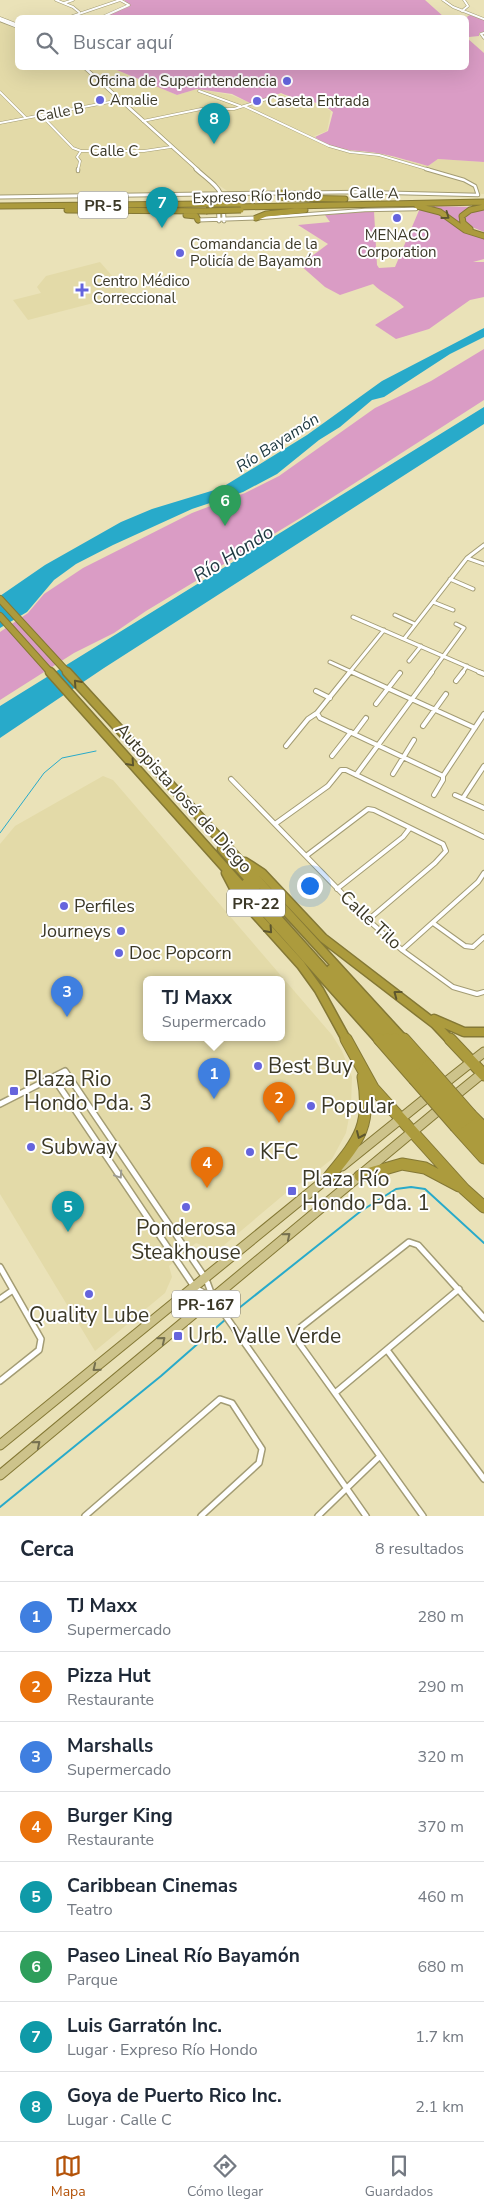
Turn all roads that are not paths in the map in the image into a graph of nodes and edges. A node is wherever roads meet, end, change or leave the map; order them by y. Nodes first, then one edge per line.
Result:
1 (56, 0) edge
2 (73, 0) edge
3 (112, 0) edge
4 (120, 0) edge
5 (443, 0) edge
6 (464, 0) edge
7 (64, 3) junction
8 (462, 11) junction
9 (79, 12) junction
10 (484, 14) edge
11 (70, 15) edge
12 (76, 15) edge
13 (107, 15) edge
14 (478, 17) junction
15 (0, 19) edge
16 (484, 19) edge
17 (15, 25) edge
18 (484, 33) edge
19 (484, 38) edge
20 (87, 70) edge
21 (200, 91) dead end
22 (0, 92) edge
23 (273, 97) dead end
24 (120, 100) junction
25 (243, 107) junction
26 (41, 115) junction
27 (26, 118) junction
28 (143, 121) junction
29 (0, 123) edge
30 (171, 146) junction
31 (80, 151) junction
32 (78, 171) dead end
33 (280, 193) junction
34 (221, 194) junction
35 (172, 195) junction
36 (0, 197) edge
37 (477, 198) junction
38 (354, 200) junction
39 (484, 203) edge
40 (405, 204) junction
41 (90, 205) junction
42 (350, 205) junction
43 (239, 207) junction
44 (0, 208) edge
45 (206, 208) junction
46 (416, 209) dead end
47 (122, 211) junction
48 (256, 218) junction
49 (198, 220) joint
50 (219, 221) junction
51 (224, 221) junction
52 (484, 235) edge
53 (484, 545) edge
54 (467, 558) junction
55 (484, 564) edge
56 (450, 580) junction
57 (473, 589) dead end
58 (0, 599) edge
59 (433, 602) junction
60 (453, 610) dead end
61 (0, 616) edge
62 (395, 616) dead end
63 (353, 617) dead end
64 (415, 624) junction
65 (456, 624) dead end
66 (384, 630) junction
67 (404, 639) junction
68 (421, 646) junction
69 (443, 656) junction
70 (409, 661) dead end
71 (330, 662) dead end
72 (467, 666) junction
73 (351, 671) junction
74 (483, 672) edge
75 (400, 673) dead end
76 (456, 681) dead end
77 (388, 688) junction
78 (316, 691) dead end
79 (446, 694) dead end
80 (330, 698) junction
81 (412, 699) junction
82 (376, 704) dead end
83 (435, 710) junction
84 (317, 714) junction
85 (484, 714) edge
86 (366, 718) dead end
87 (110, 720) junction
88 (423, 726) dead end
89 (475, 728) junction
90 (352, 733) junction
91 (414, 740) dead end
92 (377, 745) junction
93 (286, 746) dead end
94 (332, 756) dead end
95 (402, 756) junction
96 (484, 766) edge
97 (394, 774) dead end
98 (356, 775) junction
99 (443, 776) junction
100 (231, 780) dead end
101 (434, 795) dead end
102 (455, 795) dead end
103 (463, 798) junction
104 (484, 808) edge
105 (275, 824) junction
106 (410, 828) junction
107 (484, 837) edge
108 (200, 840) junction
109 (233, 854) junction
110 (306, 856) junction
111 (220, 863) junction
112 (484, 873) edge
113 (337, 889) junction
114 (368, 920) junction
115 (433, 923) junction
116 (484, 938) edge
117 (402, 950) junction
118 (484, 992) edge
119 (421, 1012) junction
120 (484, 1032) edge
121 (484, 1052) edge
122 (471, 1062) junction
123 (362, 1070) junction
124 (65, 1071) joint
125 (421, 1073) junction
126 (484, 1073) edge
127 (53, 1076) junction
128 (0, 1104) edge
129 (400, 1119) junction
130 (464, 1121) junction
131 (484, 1128) edge
132 (412, 1132) junction
133 (484, 1138) edge
134 (484, 1147) edge
135 (484, 1158) edge
136 (360, 1176) junction
137 (328, 1178) junction
138 (464, 1189) junction
139 (484, 1208) edge
140 (0, 1267) edge
141 (206, 1279) junction
142 (195, 1288) junction
143 (459, 1289) junction
144 (12, 1290) junction
145 (213, 1298) junction
146 (0, 1299) edge
147 (484, 1318) edge
148 (234, 1326) joint
149 (387, 1350) junction
150 (0, 1381) edge
151 (335, 1393) junction
152 (0, 1445) edge
153 (380, 1456) junction
154 (0, 1475) edge
155 (484, 1479) edge
156 (346, 1489) junction
157 (85, 1516) edge
158 (201, 1516) edge
159 (318, 1516) edge
160 (366, 1516) edge
161 (423, 1516) edge

1 - 7 street
2 - 7 street
3 - 9 street
4 - 12 street
4 - 13 street
5 - 8 street
6 - 8 street
7 - 9 street
8 - 14 street
9 - 11 street
10 - 14 street
14 - 16 street
15 - 17 street
18 - 19 street
20 - 24 street
21 - 25 street
22 - 27 street
23 - 25 street
24 - 26 street, Calle B
24 - 28 street
25 - 28 street
25 - 37 street
26 - 27 street, Calle B
26 - 31 street, Calle C
27 - 29 street, Calle B
28 - 30 street
30 - 31 street, Calle C
30 - 34 street
31 - 32 street
33 - 34 street, Calle A
33 - 37 street, Calle A
33 - 38 highway
34 - 35 street, Calle A
34 - 50 street
34 - 51 street
35 - 36 street, Calle A
35 - 41 highway
37 - 38 highway, Expreso Río Hondo / PR-5
37 - 39 highway, Expreso Río Hondo / PR-5
38 - 43 highway, Expreso Río Hondo / PR-5
39 - 40 highway, Expreso Río Hondo / PR-5
39 - 43 highway
39 - 52 highway
40 - 42 highway, Expreso Río Hondo / PR-5
40 -> 52 highway
41 - 44 highway, Expreso Río Hondo / PR-5
41 - 45 highway, Expreso Río Hondo / PR-5
42 - 43 highway, Expreso Río Hondo / PR-5
42 - 48 highway
43 - 45 highway, Expreso Río Hondo / PR-5, bridge
44 - 45 highway
44 - 47 highway, Expreso Río Hondo / PR-5
45 - 47 highway, Expreso Río Hondo / PR-5
46 - 48 street
47 - 49 highway
48 - 51 street
49 - 50 street
50 - 51 street
53 - 54 street
54 - 55 street
54 - 56 street
56 - 57 street
56 - 59 street
87 -> 58 highway, Autopista José de Diego / PR-22
59 - 60 street
59 - 64 street
61 -> 108 highway, Autopista José de Diego / PR-22
62 - 64 street
63 - 66 street
64 - 67 street
65 - 69 street
66 - 67 street
66 - 73 street
67 - 68 street
68 - 69 street
68 - 70 street
69 - 72 street
69 - 81 street
71 - 73 street
72 - 74 street
72 - 76 street
73 - 77 street
73 - 80 street
75 - 77 street
77 - 81 street
77 - 82 street
78 - 80 street
79 - 83 street
80 - 84 street
81 - 83 street
81 - 92 street
83 - 88 street
83 - 89 street
84 - 90 street
84 - 93 street
85 - 89 street
86 - 90 street
87 - 109 highway, Autopista José de Diego / PR-22
87 - 125 highway
89 - 99 street
90 - 92 street
90 - 94 street
91 - 95 street
92 - 95 street
92 - 98 street
95 - 97 street
95 - 99 street
96 - 103 street
98 - 105 street
98 - 107 street
99 - 101 street
100 - 105 street, Calle Tilo
102 - 103 street
103 - 104 street
105 - 110 street, Calle Tilo
106 - 110 street
106 - 113 street
106 - 114 street
108 - 111 highway, Autopista José de Diego / PR-22
108 - 125 highway
119 -> 109 highway
109 - 125 highway, Autopista José de Diego / PR-22
110 - 113 street, Calle Tilo
111 -> 123 highway
111 - 125 highway, Autopista José de Diego / PR-22
112 - 115 street
113 - 114 street, Calle Tilo
114 - 117 street, Calle Tilo
115 - 116 street
115 - 117 street
117 - 118 street, Calle Tilo
119 - 120 highway
119 - 122 highway
121 - 122 main road, PR-167
122 - 126 highway
122 - 129 main road, PR-167
123 - 129 highway
123 -> 137 highway
124 - 127 street
124 - 141 street
125 - 130 highway, Autopista José de Diego / PR-22, bridge
125 - 130 highway, Autopista José de Diego / PR-22, bridge
126 - 132 main road, PR-167
127 - 128 street
127 -> 142 street
129 - 132 highway
129 - 137 main road, PR-167
130 - 131 highway, Autopista José de Diego / PR-22
130 - 133 highway
130 - 134 highway
130 - 135 highway, Autopista José de Diego / PR-22
132 - 136 main road, PR-167
132 - 138 highway
136 - 138 highway
145 -> 136 main road, PR-167
137 - 141 main road, PR-167
138 - 139 highway
140 - 144 street
141 - 142 main road, PR-167
141 - 145 street
142 - 145 street
142 -> 152 main road, PR-167
143 - 147 street
143 - 149 street
143 - 151 street
144 - 146 street
144 - 150 street
145 - 148 street
154 -> 145 main road, PR-167
148 - 156 street
149 - 151 street
149 - 155 street
151 - 153 street
153 - 156 street
153 - 161 street
156 - 159 street
156 - 160 street
157 - 158 street

